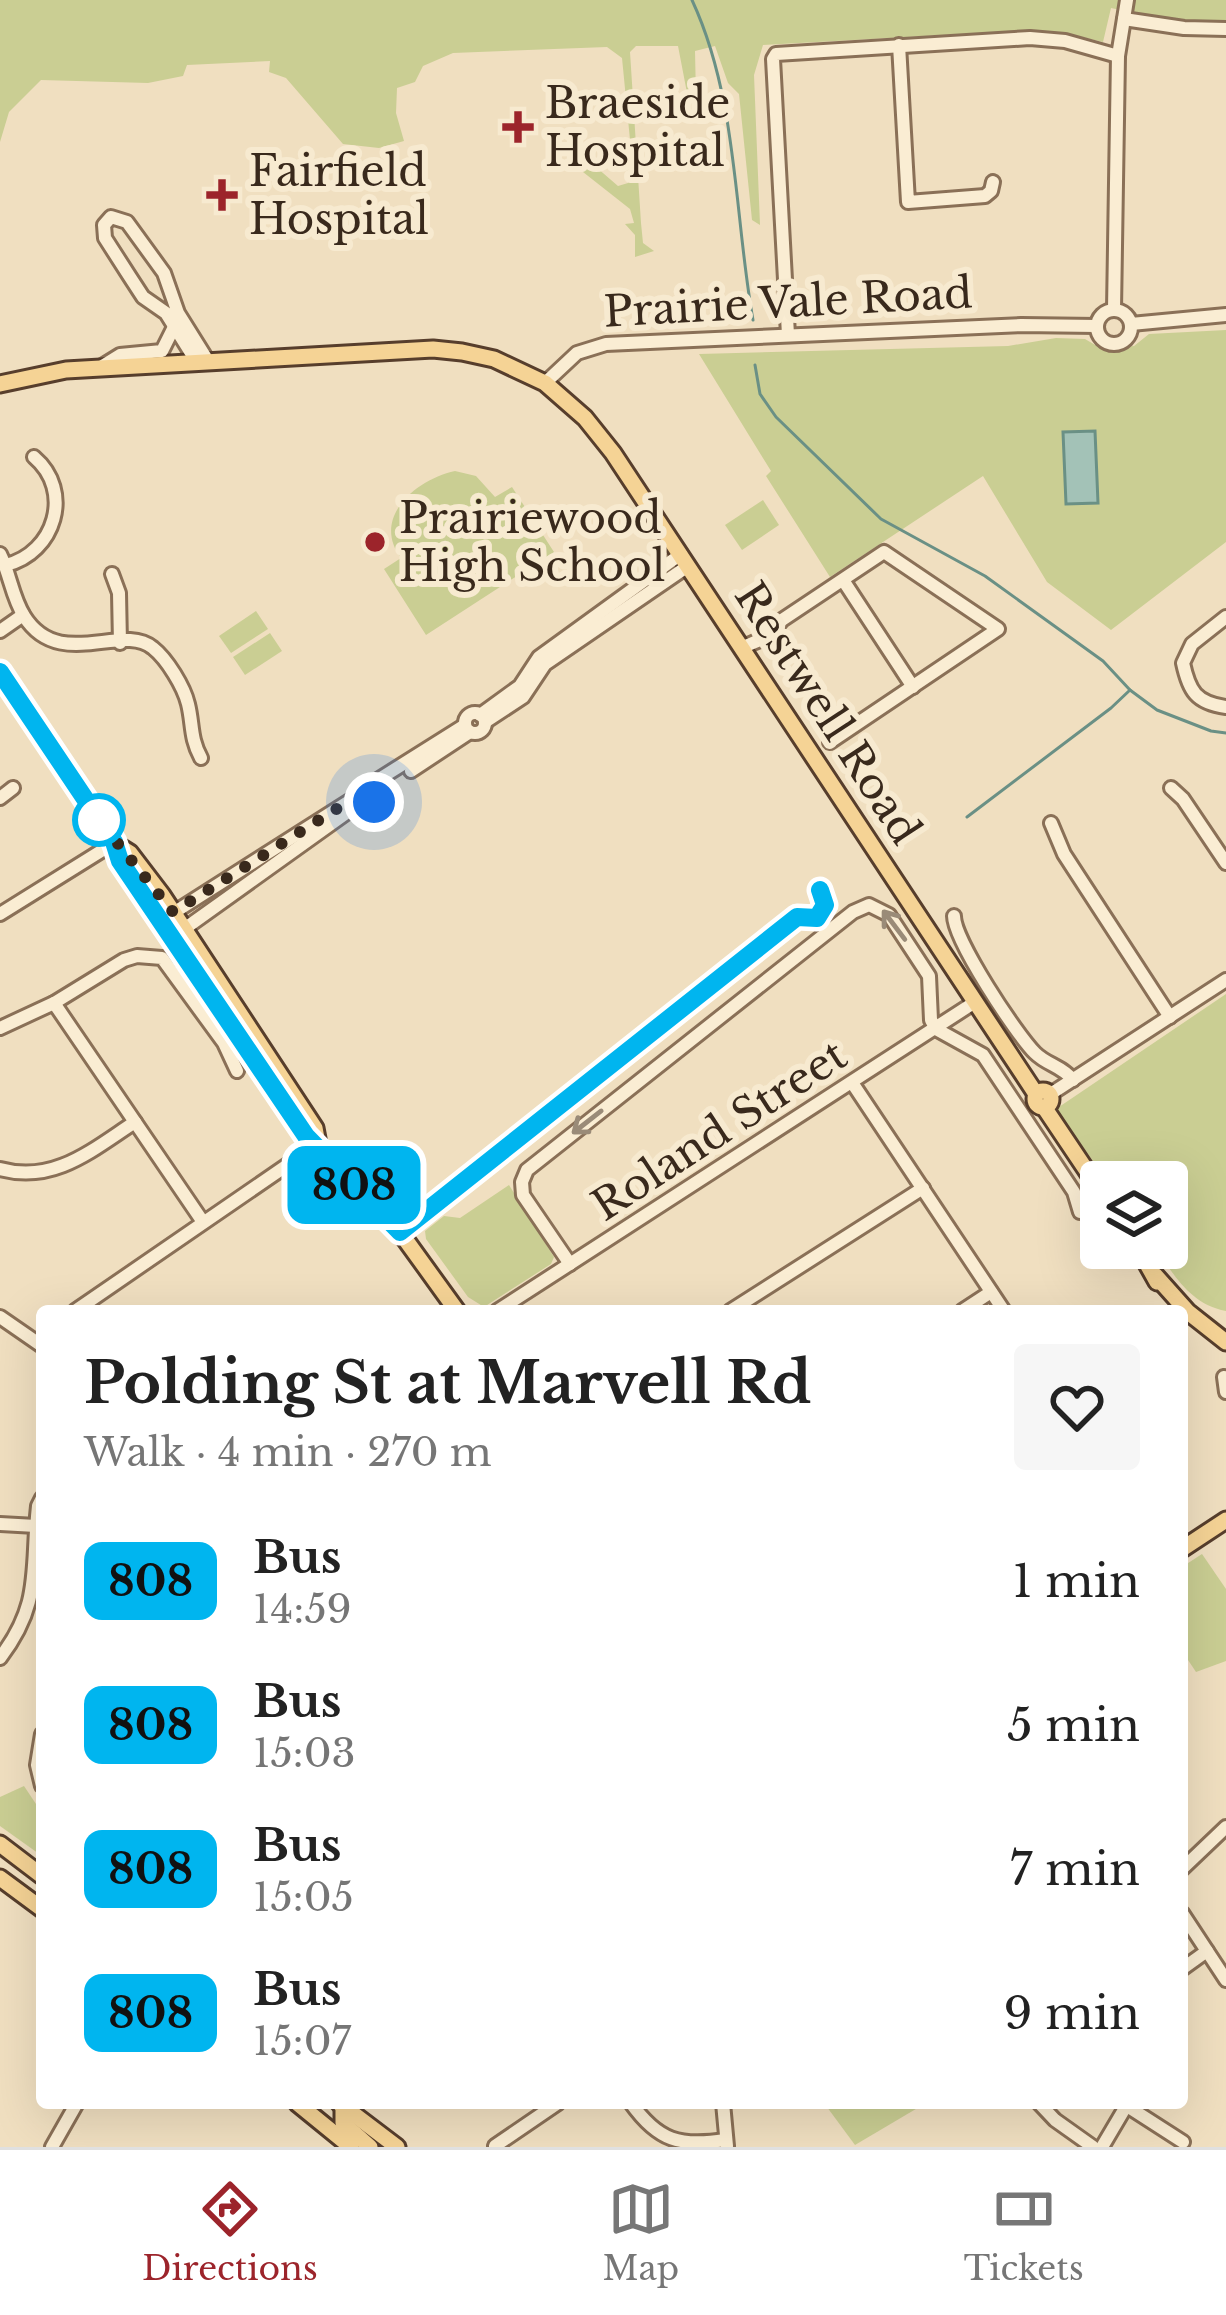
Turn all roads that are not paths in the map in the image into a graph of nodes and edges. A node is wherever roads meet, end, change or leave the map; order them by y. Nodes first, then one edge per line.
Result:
1 (1127, 0) edge
2 (1124, 19) junction
3 (1226, 29) edge
4 (899, 45) junction
5 (1118, 56) junction
6 (993, 182) dead end
7 (1114, 310) junction
8 (1226, 316) edge
9 (1131, 324) junction
10 (175, 326) junction
11 (1097, 326) junction
12 (788, 335) junction
13 (202, 361) junction
14 (98, 368) junction
15 (545, 383) junction
16 (0, 384) edge
17 (34, 457) dead end
18 (3, 560) edge
19 (684, 560) junction
20 (112, 574) dead end
21 (843, 580) junction
22 (23, 615) junction
23 (1226, 617) edge
24 (0, 631) edge
25 (119, 643) junction
26 (741, 648) junction
27 (0, 672) edge
28 (913, 687) junction
29 (1226, 707) edge
30 (830, 742) dead end
31 (201, 758) dead end
32 (13, 788) dead end
33 (1171, 788) dead end
34 (0, 798) edge
35 (1051, 824) dead end
36 (114, 842) junction
37 (275, 854) junction
38 (1226, 863) edge
39 (0, 914) edge
40 (167, 916) junction
41 (954, 916) dead end
42 (179, 933) junction
43 (1226, 980) edge
44 (975, 1002) junction
45 (54, 1003) junction
46 (1171, 1017) junction
47 (0, 1028) edge
48 (935, 1029) junction
49 (237, 1071) dead end
50 (1072, 1080) junction
51 (854, 1084) junction
52 (1043, 1099) junction
53 (135, 1122) junction
54 (318, 1144) junction
55 (1082, 1161) edge
56 (0, 1169) edge
57 (923, 1188) junction
58 (1080, 1212) dead end
59 (203, 1222) junction
60 (570, 1264) junction
61 (1151, 1269) edge
62 (1155, 1275) junction
63 (991, 1292) junction
64 (84, 1305) edge
65 (453, 1305) edge
66 (506, 1305) edge
67 (739, 1305) edge
68 (971, 1305) edge
69 (1000, 1305) edge
70 (1172, 1305) edge
71 (1183, 1305) edge
72 (1188, 1310) edge
73 (0, 1317) edge
74 (1188, 1323) edge
75 (36, 1340) edge
76 (1226, 1342) edge
77 (1226, 1353) edge
78 (1226, 1520) edge
79 (0, 1524) edge
80 (36, 1526) joint
81 (1188, 1539) edge
82 (0, 1658) edge
83 (1226, 1828) edge
84 (1212, 1838) junction
85 (0, 1844) edge
86 (1188, 1853) edge
87 (1188, 1863) edge
88 (36, 1871) edge
89 (0, 1878) edge
90 (36, 1905) edge
91 (1188, 1922) edge
92 (1207, 1951) junction
93 (1188, 1965) edge
94 (1226, 1980) edge
95 (74, 2109) edge
96 (304, 2109) edge
97 (337, 2109) edge
98 (343, 2109) edge
99 (349, 2109) edge
100 (549, 2109) edge
101 (635, 2109) edge
102 (723, 2109) edge
103 (1044, 2109) edge
104 (1124, 2109) edge
105 (1134, 2109) edge
106 (320, 2122) junction
107 (655, 2141) edge
108 (1183, 2143) dead end
109 (726, 2144) edge
110 (495, 2146) edge
111 (52, 2147) edge
112 (351, 2147) edge
113 (370, 2147) edge
114 (397, 2147) edge
115 (1097, 2147) edge

1 - 2 street
2 - 3 street
2 - 5 street
4 - 5 street
4 - 6 street
4 - 12 street
5 - 7 street
7 - 9 street
7 - 11 street
8 - 9 street
9 - 11 street
10 - 13 street
10 - 13 street
10 - 14 street
11 - 12 street, Prairie Vale Road
12 - 15 street, Prairie Vale Road
13 - 14 main road
13 - 15 main road
14 - 16 main road
15 - 19 main road, Restwell Road
17 - 18 street
18 - 22 street
19 - 26 main road, Restwell Road
19 - 37 street
20 - 25 street
21 - 26 street
21 - 28 street
21 - 28 street
22 - 24 street
22 - 25 street
23 - 29 street
25 - 31 street
26 - 44 main road, Restwell Road
27 - 36 main road
28 - 30 street
32 - 34 street
33 - 38 street
35 - 46 street
36 - 39 street
36 - 40 main road
37 - 40 street
37 - 42 street
40 - 42 main road
41 - 50 street
42 - 54 main road
43 - 46 street
44 - 48 street, Roland Street
44 - 52 main road, Restwell Road
45 - 47 street
45 - 49 street
45 - 53 street
46 - 50 street
48 - 51 street, Roland Street
48 - 58 street
48 -> 60 street
50 - 52 street
51 - 57 street
51 - 60 street, Roland Street
52 - 55 main road, Restwell Road
53 - 56 street
53 - 59 street
54 - 59 street
54 - 65 main road
57 - 63 street
57 - 67 street
59 - 64 street
60 - 66 street, Roland Street
61 - 62 main road
62 - 70 main road
62 - 71 main road
63 - 68 street
63 - 69 street
72 - 76 main road
73 - 75 street
74 - 77 main road
78 - 81 main road
79 - 80 street
80 - 82 street
83 - 84 street
84 - 86 street
84 - 87 street
85 - 88 main road
89 - 90 main road
91 - 92 street
92 - 93 street
92 - 94 street
95 - 111 street
96 - 106 main road
97 - 106 main road
98 - 113 main road
99 - 114 main road
100 - 110 street
101 - 107 street
102 - 109 street
103 - 115 street
104 - 115 street
105 - 108 street
106 - 112 main road
107 - 109 street

